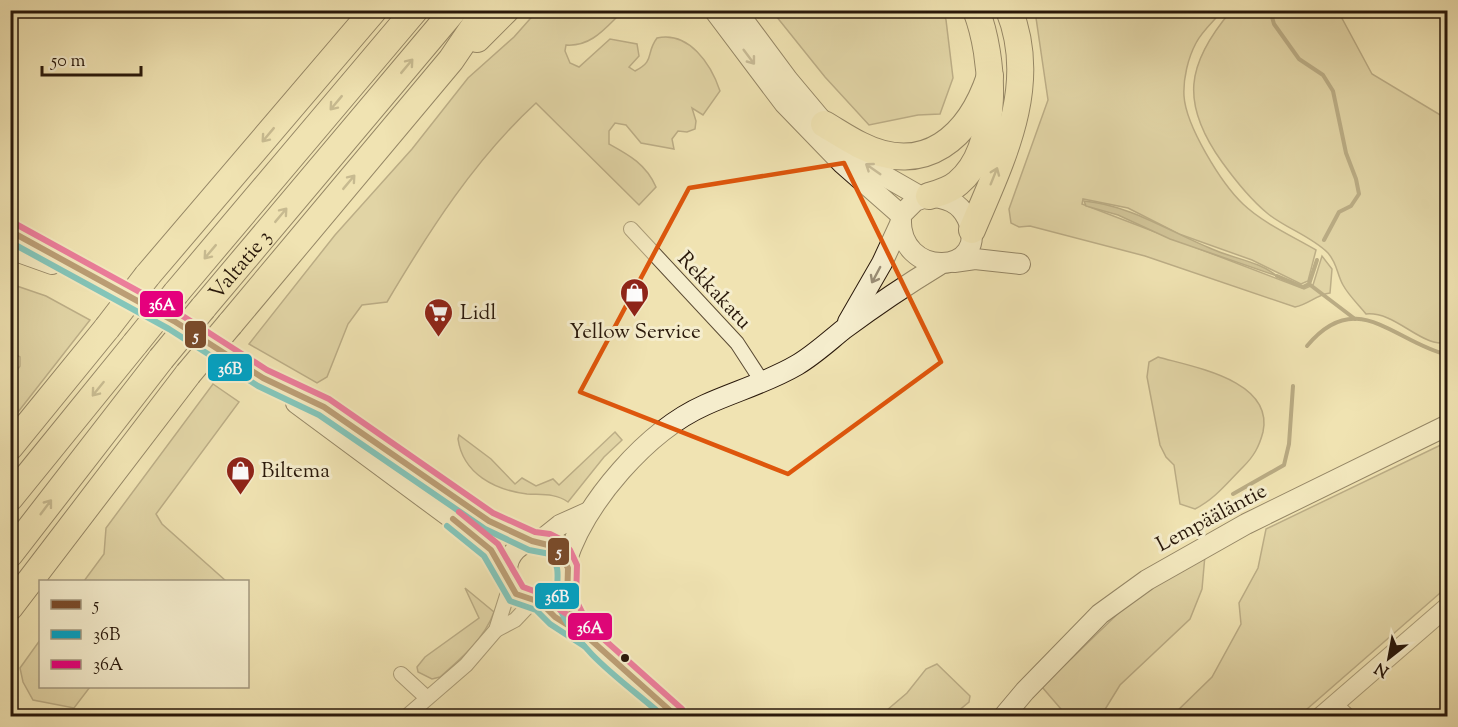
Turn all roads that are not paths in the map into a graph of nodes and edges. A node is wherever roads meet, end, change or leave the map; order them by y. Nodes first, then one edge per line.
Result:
1 (374, 10) edge
2 (415, 10) edge
3 (454, 10) edge
4 (485, 10) edge
5 (506, 10) edge
6 (714, 10) edge
7 (736, 10) edge
8 (976, 10) edge
9 (1009, 10) edge
10 (451, 60) junction
11 (990, 76) junction
12 (824, 124) junction
13 (926, 197) junction
14 (901, 218) junction
15 (631, 229) dead end
16 (10, 231) edge
17 (972, 232) junction
18 (10, 249) edge
19 (946, 263) junction
20 (103, 282) junction
21 (843, 330) junction
22 (263, 378) junction
23 (763, 383) junction
24 (1448, 424) edge
25 (10, 447) edge
26 (10, 498) edge
27 (589, 512) junction
28 (536, 541) junction
29 (10, 554) edge
30 (566, 562) junction
31 (508, 579) junction
32 (566, 583) junction
33 (537, 602) junction
34 (1448, 606) edge
35 (10, 607) edge
36 (496, 630) junction
37 (582, 632) junction
38 (401, 674) dead end
39 (1024, 691) junction
40 (427, 698) junction
41 (1342, 710) edge
42 (407, 717) edge
43 (676, 717) edge
44 (993, 717) edge
45 (1004, 717) edge
46 (1320, 717) edge

1 -> 25 highway, bridge
2 -> 26 highway, Valtatie 3, bridge
29 -> 3 highway, Valtatie 3, bridge
4 - 10 highway
5 - 10 highway
6 -> 14 main road
7 - 12 main road
8 - 11 highway
17 -> 9 highway
35 -> 10 highway, bridge
11 - 12 highway
11 - 13 highway
13 -> 12 main road
13 - 14 main road
13 - 17 main road
14 - 19 main road
14 -> 21 main road
15 - 23 street, Rekkakatu
16 - 20 main road
17 - 19 main road
17 - 19 main road
18 - 20 main road
19 - 21 main road
20 - 22 main road
21 - 23 main road
22 - 28 main road
22 - 31 main road
23 - 27 main road
24 - 39 main road, Lempääläntie
27 - 28 main road
27 - 30 main road
28 - 30 main road
28 - 31 main road
30 - 32 main road
31 - 33 main road
31 - 36 street
32 - 33 main road
32 - 37 main road
33 - 36 street
33 - 37 main road
34 - 41 street
36 - 40 street
37 - 43 main road
38 - 40 street
39 - 44 main road, Lempääläntie
39 - 45 main road, Lempääläntie
40 - 42 street
41 - 46 street

